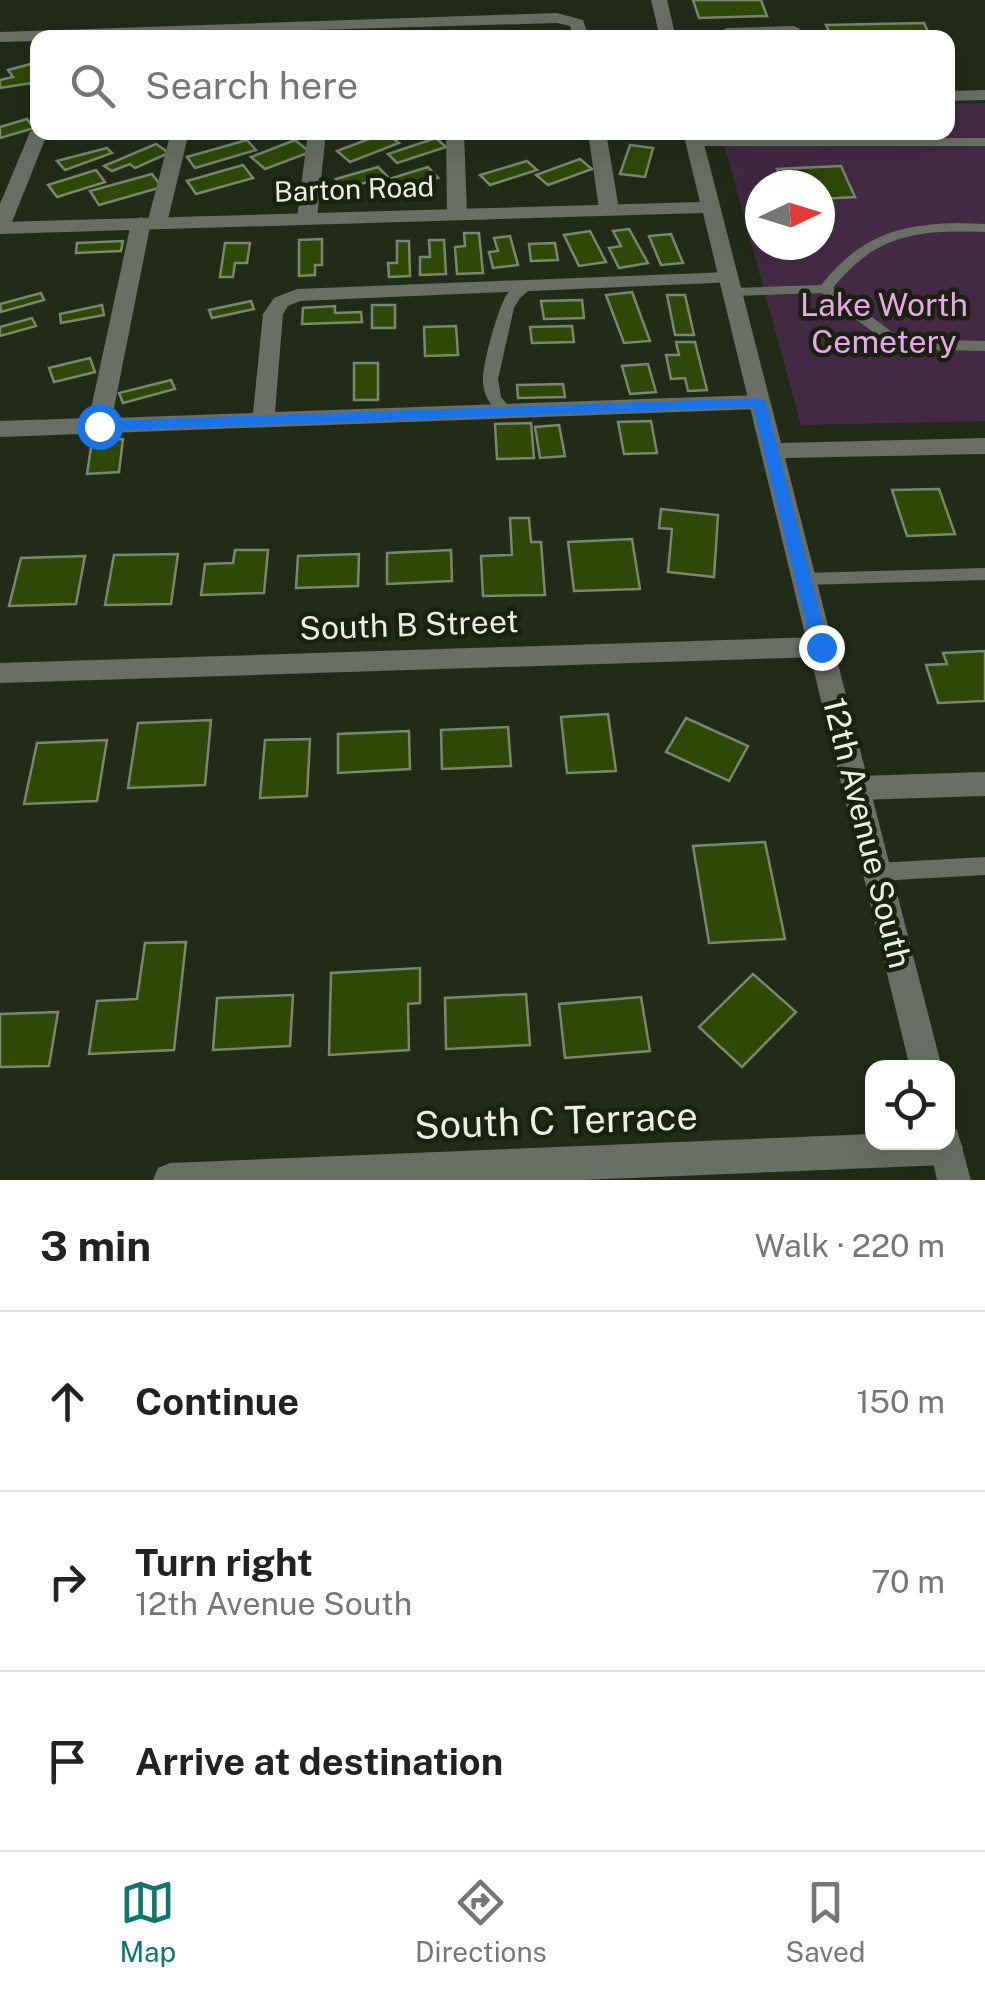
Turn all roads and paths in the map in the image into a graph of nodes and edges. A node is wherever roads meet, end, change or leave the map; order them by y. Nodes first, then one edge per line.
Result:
1 (658, 0) edge
2 (453, 29) edge
3 (794, 29) dead end
4 (392, 30) edge
5 (579, 30) edge
6 (666, 30) edge
7 (787, 30) edge
8 (30, 36) edge
9 (0, 37) edge
10 (985, 95) edge
11 (955, 96) edge
12 (35, 140) edge
13 (177, 140) edge
14 (317, 140) edge
15 (455, 140) edge
16 (598, 140) edge
17 (694, 140) edge
18 (868, 140) edge
19 (985, 142) edge
20 (710, 206) junction
21 (609, 209) junction
22 (457, 214) junction
23 (307, 218) junction
24 (149, 223) junction
25 (0, 227) edge
26 (985, 228) edge
27 (730, 285) junction
28 (529, 286) junction
29 (825, 290) junction
30 (985, 346) edge
31 (759, 402) junction
32 (506, 412) junction
33 (263, 420) junction
34 (99, 426) junction
35 (0, 429) edge
36 (985, 446) edge
37 (772, 451) junction
38 (985, 574) edge
39 (804, 578) junction
40 (821, 647) junction
41 (0, 673) edge
42 (985, 784) edge
43 (856, 788) junction
44 (985, 866) edge
45 (878, 872) junction
46 (924, 1060) edge
47 (948, 1157) edge
48 (170, 1180) edge

1 - 6 street
2 - 4 street
2 - 5 street
3 - 7 lane
8 - 9 street
10 - 11 street
12 - 25 street
13 - 24 street
14 - 23 street
15 - 22 street
16 - 21 street
17 - 20 street, 12th Avenue South
18 - 19 lane
20 - 21 street, Barton Road
20 - 27 street, 12th Avenue South
21 - 22 street, Barton Road
22 - 23 street, Barton Road
23 - 24 street, Barton Road
24 - 25 street, Barton Road
24 - 34 street
26 - 29 lane
27 - 28 street
27 - 29 lane
27 - 31 street, 12th Avenue South
28 - 32 lane
28 - 33 street
29 - 30 lane
31 - 32 street
31 - 37 street, 12th Avenue South
32 - 33 street
33 - 34 street
34 - 35 street
36 - 37 street
37 - 39 street, 12th Avenue South
38 - 39 lane
39 - 40 street, 12th Avenue South
40 - 41 street, South B Street
40 - 43 street, 12th Avenue South
42 - 43 street
43 - 45 street, 12th Avenue South
44 - 45 lane
45 - 46 street, 12th Avenue South
47 - 48 street, South C Terrace

